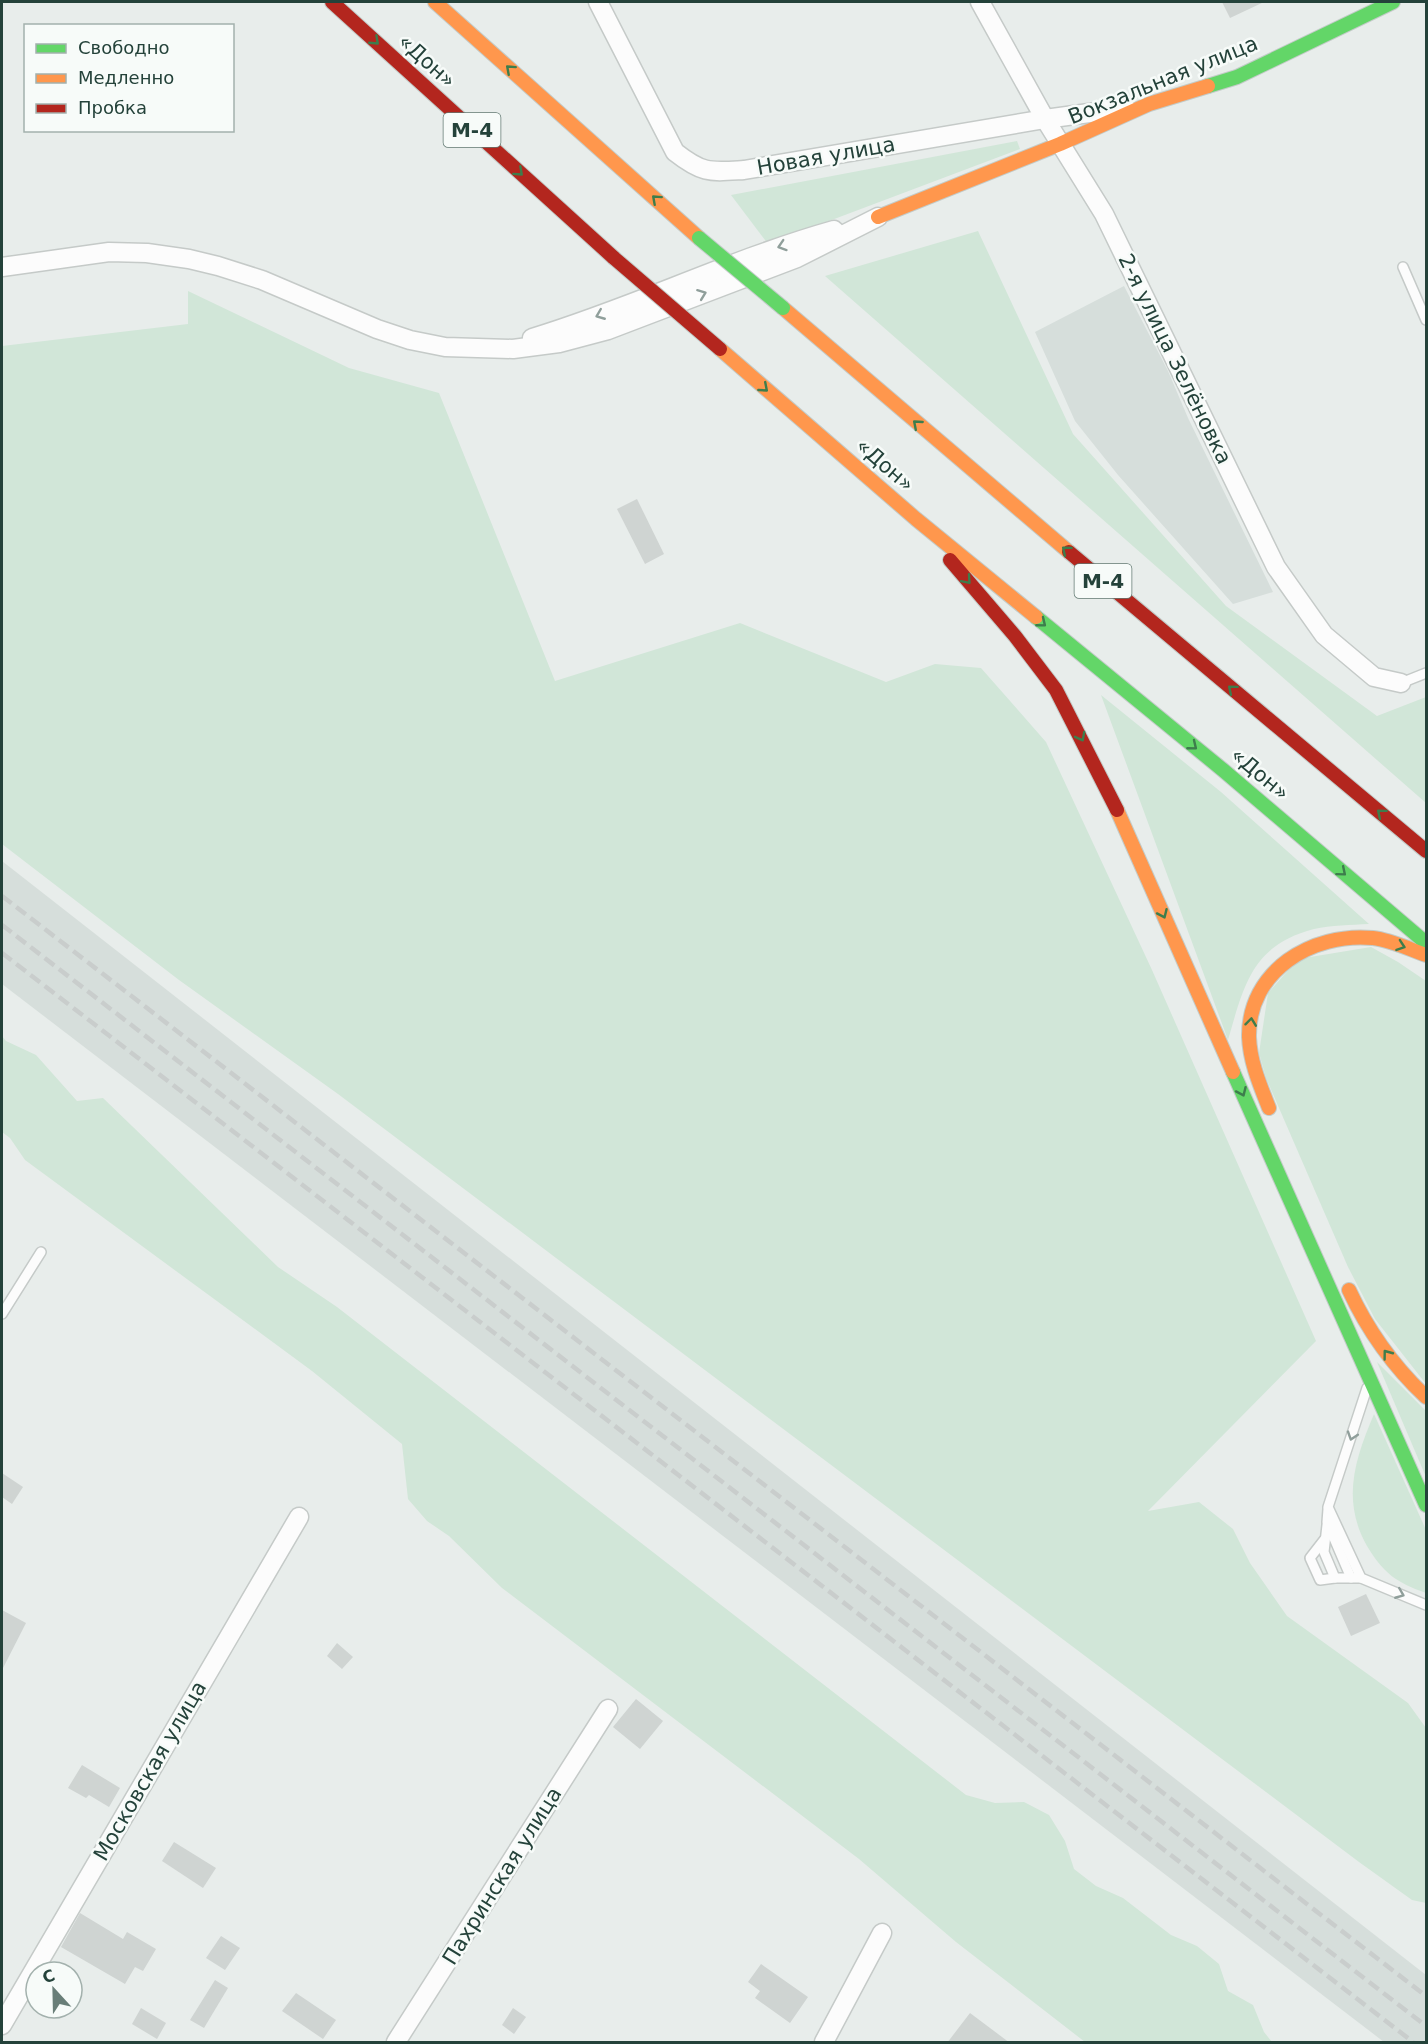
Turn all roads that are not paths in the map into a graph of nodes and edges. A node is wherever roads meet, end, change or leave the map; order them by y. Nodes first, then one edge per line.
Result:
1 (332, 2) edge
2 (435, 2) edge
3 (598, 2) edge
4 (980, 2) edge
5 (1392, 2) edge
6 (1149, 104) junction
7 (1045, 119) junction
8 (1060, 144) junction
9 (879, 217) joint
10 (2, 267) edge
11 (1403, 267) dead end
12 (1426, 320) edge
13 (916, 519) junction
14 (1426, 673) edge
15 (1401, 682) joint
16 (1426, 851) edge
17 (1426, 943) edge
18 (1426, 955) edge
19 (1274, 1120) dead end
20 (41, 1252) dead end
21 (1343, 1277) dead end
22 (2, 1314) edge
23 (1370, 1380) junction
24 (1426, 1396) edge
25 (1426, 1504) edge
26 (1328, 1507) junction
27 (299, 1516) dead end
28 (1327, 1522) junction
29 (1325, 1538) junction
30 (1335, 1578) junction
31 (1356, 1578) junction
32 (1426, 1605) edge
33 (608, 1709) dead end
34 (882, 1933) dead end
35 (2, 2025) edge
36 (396, 2043) edge
37 (824, 2043) edge

1 -> 13 main road, «Дон» / М-4, bridge
16 -> 2 main road, М-4, bridge
3 - 7 street, Новая улица
4 - 7 street, 2-я улица Зелёновка
5 - 6 main road, Вокзальная улица
6 - 7 street, Новая улица
6 - 8 main road, Вокзальная улица
7 - 8 street, 2-я улица Зелёновка
8 - 9 main road, Вокзальная улица
8 - 15 street, 2-я улица Зелёновка
9 - 10 street
11 - 12 lane
13 -> 17 main road, «Дон» / М-4
13 -> 23 main road
14 - 15 lane
19 -> 18 main road
20 - 22 lane
24 -> 21 main road
23 - 25 main road
23 -> 26 lane
26 - 28 lane
26 - 31 lane
27 - 35 street, Московская улица
28 - 29 lane
28 - 31 lane
29 - 30 lane
29 - 30 lane
30 - 31 lane
31 -> 32 lane
33 - 36 street, Пахринская улица
34 - 37 street

